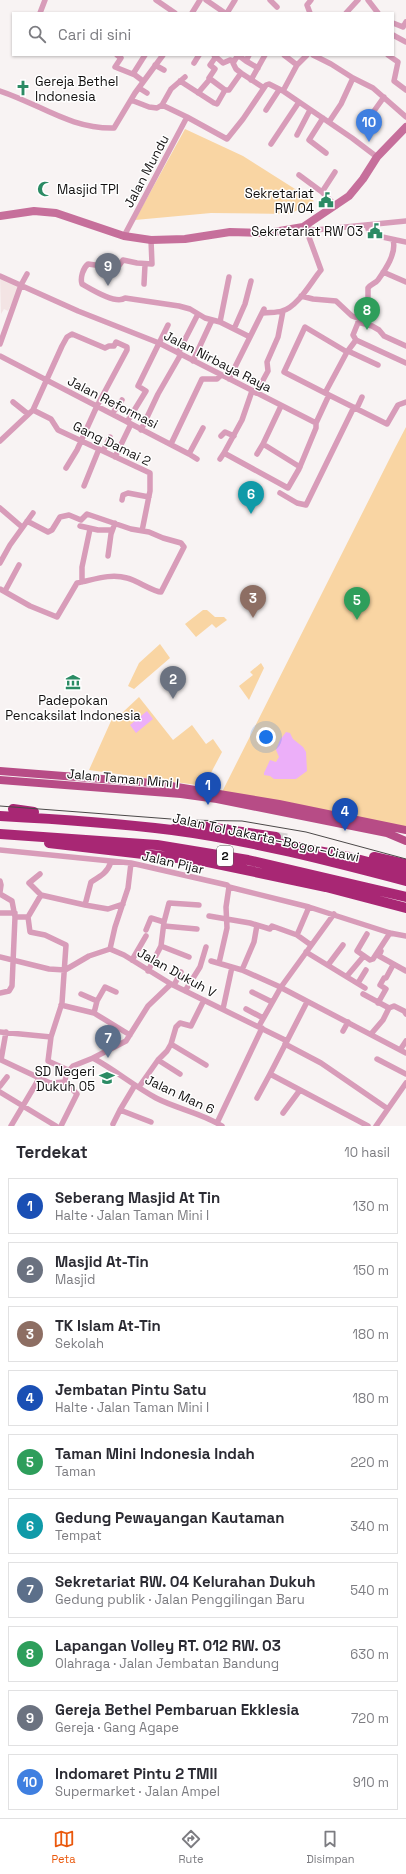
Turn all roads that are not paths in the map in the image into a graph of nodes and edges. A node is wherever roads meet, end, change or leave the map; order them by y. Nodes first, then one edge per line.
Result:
1 (45, 0) edge
2 (156, 0) edge
3 (200, 0) edge
4 (206, 0) edge
5 (235, 0) edge
6 (270, 0) edge
7 (309, 0) edge
8 (358, 0) edge
9 (368, 0) edge
10 (164, 2) edge
11 (277, 7) dead end
12 (40, 12) edge
13 (174, 12) edge
14 (193, 12) edge
15 (223, 12) edge
16 (225, 12) edge
17 (309, 12) edge
18 (347, 12) edge
19 (377, 12) edge
20 (394, 23) edge
21 (405, 26) edge
22 (394, 36) edge
23 (406, 42) edge
24 (118, 56) edge
25 (144, 56) edge
26 (162, 56) edge
27 (198, 56) edge
28 (214, 56) edge
29 (237, 56) edge
30 (239, 56) edge
31 (248, 56) edge
32 (264, 56) edge
33 (286, 56) edge
34 (306, 56) edge
35 (315, 56) edge
36 (389, 56) edge
37 (234, 61) junction
38 (246, 61) junction
39 (194, 63) dead end
40 (155, 65) junction
41 (297, 65) junction
42 (258, 68) junction
43 (164, 70) dead end
44 (241, 73) junction
45 (133, 74) junction
46 (185, 77) dead end
47 (353, 78) junction
48 (210, 79) junction
49 (251, 80) junction
50 (143, 81) junction
51 (180, 81) junction
52 (139, 88) junction
53 (264, 88) junction
54 (225, 90) junction
55 (281, 90) junction
56 (406, 90) edge
57 (0, 91) edge
58 (147, 93) dead end
59 (198, 93) junction
60 (384, 97) junction
61 (131, 100) junction
62 (299, 102) junction
63 (162, 105) junction
64 (266, 110) dead end
65 (310, 110) junction
66 (374, 111) dead end
67 (187, 117) junction
68 (406, 117) edge
69 (323, 118) junction
70 (329, 122) junction
71 (406, 127) edge
72 (297, 135) dead end
73 (271, 144) dead end
74 (326, 152) dead end
75 (377, 157) junction
76 (335, 172) dead end
77 (299, 175) dead end
78 (322, 192) junction
79 (336, 206) junction
80 (0, 216) edge
81 (406, 221) edge
82 (367, 225) junction
83 (304, 228) junction
84 (124, 236) junction
85 (151, 240) junction
86 (393, 240) junction
87 (406, 242) edge
88 (145, 265) junction
89 (383, 272) junction
90 (27, 274) dead end
91 (0, 276) edge
92 (229, 278) dead end
93 (250, 281) dead end
94 (406, 282) edge
95 (144, 284) dead end
96 (21, 285) junction
97 (301, 296) junction
98 (283, 311) junction
99 (198, 314) junction
100 (212, 320) junction
101 (359, 320) junction
102 (220, 322) junction
103 (168, 325) dead end
104 (234, 329) junction
105 (250, 337) junction
106 (356, 340) junction
107 (159, 343) junction
108 (0, 344) edge
109 (406, 346) edge
110 (348, 351) junction
111 (180, 353) junction
112 (0, 356) edge
113 (193, 360) junction
114 (406, 363) edge
115 (378, 366) dead end
116 (222, 375) junction
117 (47, 379) junction
118 (229, 379) junction
119 (254, 392) junction
120 (327, 394) junction
121 (362, 398) dead end
122 (122, 400) dead end
123 (13, 402) dead end
124 (406, 402) edge
125 (97, 406) junction
126 (281, 406) junction
127 (356, 408) junction
128 (31, 412) junction
129 (112, 414) junction
130 (129, 423) junction
131 (316, 423) junction
132 (203, 428) dead end
133 (141, 430) junction
134 (222, 436) dead end
135 (234, 436) junction
136 (110, 437) dead end
137 (0, 441) edge
138 (82, 442) junction
139 (171, 444) junction
140 (263, 444) junction
141 (101, 450) junction
142 (224, 453) junction
143 (189, 454) junction
144 (257, 454) dead end
145 (115, 457) junction
146 (197, 459) dead end
147 (220, 459) dead end
148 (300, 467) junction
149 (66, 468) dead end
150 (84, 486) dead end
151 (280, 493) dead end
152 (149, 497) junction
153 (122, 500) dead end
154 (0, 508) edge
155 (33, 513) dead end
156 (27, 521) junction
157 (115, 523) junction
158 (80, 526) dead end
159 (22, 527) junction
160 (90, 528) junction
161 (112, 530) junction
162 (142, 532) junction
163 (108, 556) dead end
164 (2, 557) edge
165 (0, 563) edge
166 (19, 565) dead end
167 (82, 582) junction
168 (2, 590) edge
169 (0, 771) edge
170 (0, 780) edge
171 (13, 809) dead end
172 (0, 816) edge
173 (44, 818) junction
174 (226, 829) junction
175 (172, 830) junction
176 (406, 830) edge
177 (387, 833) junction
178 (0, 834) edge
179 (41, 837) junction
180 (277, 837) tunnel mouth
181 (406, 837) edge
182 (290, 839) tunnel mouth
183 (406, 841) edge
184 (0, 850) edge
185 (111, 862) junction
186 (131, 863) junction
187 (406, 864) edge
188 (406, 872) edge
189 (40, 874) dead end
190 (0, 881) edge
191 (406, 881) edge
192 (229, 887) junction
193 (0, 893) edge
194 (41, 895) junction
195 (406, 897) edge
196 (123, 904) junction
197 (85, 905) junction
198 (199, 905) dead end
199 (392, 906) junction
200 (309, 907) junction
201 (406, 908) edge
202 (0, 913) edge
203 (406, 913) edge
204 (334, 914) junction
205 (15, 915) junction
206 (209, 916) dead end
207 (28, 917) junction
208 (226, 918) junction
209 (164, 924) junction
210 (257, 925) junction
211 (197, 929) dead end
212 (146, 930) dead end
213 (391, 933) junction
214 (367, 934) dead end
215 (297, 935) junction
216 (146, 936) dead end
217 (406, 936) edge
218 (311, 945) junction
219 (343, 945) dead end
220 (161, 946) junction
221 (206, 947) dead end
222 (110, 949) junction
223 (306, 952) junction
224 (189, 957) dead end
225 (363, 957) junction
226 (0, 958) edge
227 (12, 960) junction
228 (132, 960) junction
229 (211, 961) dead end
230 (219, 963) junction
231 (328, 965) junction
232 (393, 965) junction
233 (232, 967) junction
234 (65, 970) junction
235 (242, 970) junction
236 (366, 970) dead end
237 (148, 971) junction
238 (406, 971) edge
239 (181, 972) dead end
240 (347, 976) junction
241 (358, 983) junction
242 (172, 984) junction
243 (281, 987) junction
244 (365, 988) dead end
245 (185, 991) junction
246 (116, 992) dead end
247 (252, 992) dead end
248 (0, 993) edge
249 (81, 994) dead end
250 (363, 994) dead end
251 (204, 1000) junction
252 (98, 1001) junction
253 (272, 1002) junction
254 (307, 1002) junction
255 (378, 1003) junction
256 (61, 1005) junction
257 (389, 1008) junction
258 (223, 1009) junction
259 (246, 1009) dead end
260 (94, 1013) junction
261 (406, 1014) edge
262 (263, 1018) junction
263 (348, 1022) junction
264 (260, 1027) junction
265 (343, 1031) dead end
266 (3, 1032) edge
267 (371, 1034) junction
268 (130, 1035) junction
269 (51, 1037) junction
270 (406, 1040) edge
271 (286, 1042) junction
272 (170, 1044) junction
273 (403, 1052) edge
274 (93, 1058) junction
275 (377, 1059) dead end
276 (158, 1060) junction
277 (206, 1065) dead end
278 (68, 1070) junction
279 (180, 1074) dead end
280 (270, 1074) junction
281 (406, 1074) edge
282 (8, 1077) dead end
283 (40, 1077) junction
284 (65, 1082) junction
285 (406, 1083) edge
286 (0, 1086) edge
287 (137, 1086) junction
288 (300, 1090) junction
289 (0, 1092) edge
290 (257, 1098) dead end
291 (22, 1106) junction
292 (388, 1109) junction
293 (120, 1110) junction
294 (283, 1113) dead end
295 (151, 1122) dead end
296 (113, 1124) dead end
297 (220, 1125) edge
298 (378, 1125) edge
299 (11, 1126) edge
300 (56, 1126) edge
301 (61, 1126) edge
302 (368, 1126) edge

1 - 12 street
2 - 10 street
3 - 14 street
4 - 15 street
5 - 16 street
6 - 11 street
7 - 17 street
8 - 18 street
9 - 19 street
10 - 13 street
20 - 21 street
22 - 23 street
24 - 45 street
25 - 45 street
26 - 40 street
27 - 39 street
28 - 37 street
28 - 48 street
29 - 37 street
30 - 38 street
31 - 38 street
32 - 42 street
33 - 41 street
34 - 41 street
35 - 47 street
36 - 56 street
37 - 44 street
38 - 42 street
40 - 43 street
40 - 50 street
41 - 55 street
42 - 49 street
44 - 49 street
44 - 54 street
45 - 50 street
46 - 51 street
47 - 60 street
47 - 70 street
48 - 54 street
48 - 59 street
49 - 53 street
50 - 52 street
51 - 59 street
51 - 63 street
52 - 58 street
52 - 61 street
53 - 55 street
53 - 67 street
54 - 59 street
55 - 62 street
55 - 64 street
57 - 61 street
60 - 66 street
60 - 68 street
61 - 63 street
62 - 65 street
62 - 73 street
63 - 67 street
65 - 69 street
65 - 72 street
67 - 84 street, Jalan Mundu
69 - 70 street
69 - 74 street
70 - 75 street
71 - 75 street
75 - 79 street
76 - 78 street
77 - 78 street
78 - 79 street
79 - 83 street
80 - 84 street
81 - 82 street
82 - 83 street
82 - 86 street
83 - 85 street
83 - 97 street
84 - 85 street
85 - 88 street
86 - 87 street
86 - 89 street
88 - 95 street
88 - 99 street
89 - 94 street
89 - 101 street
90 - 96 street
91 - 96 street, Jalan Nirbaya Raya
92 - 102 street
93 - 104 street
96 - 107 street, Jalan Nirbaya Raya
96 - 108 street
97 - 98 street
97 - 101 street
98 - 105 street
98 - 119 street
99 - 100 street
99 - 111 street
100 - 102 street
100 - 113 street
101 - 106 street
101 - 109 street
102 - 104 street
103 - 107 street
104 - 105 street
105 - 118 street
106 - 110 street
106 - 114 street
107 - 111 street, Jalan Nirbaya Raya
107 - 130 street
110 - 115 street
110 - 120 street
110 - 120 street
111 - 113 street, Jalan Nirbaya Raya
111 - 133 street
112 - 117 street, Jalan Reformasi
113 - 116 street, Jalan Nirbaya Raya
116 - 118 street, Jalan Nirbaya Raya
116 - 139 street
117 - 125 street, Jalan Reformasi
117 - 125 street
117 - 128 street
118 - 119 street, Jalan Nirbaya Raya
119 - 126 street, Jalan Nirbaya Raya
119 - 135 street
120 - 127 street
120 - 131 street
121 - 127 street
122 - 129 street
123 - 128 street, Gang Damai 2
124 - 127 street
125 - 129 street, Jalan Reformasi
125 - 138 street
126 - 131 street, Jalan Nirbaya Raya
126 - 140 street
127 - 151 street
128 - 137 street
128 - 138 street, Gang Damai 2
129 - 130 street, Jalan Reformasi
130 - 133 street, Jalan Reformasi
130 - 145 street
131 - 148 street
132 - 143 street
133 - 139 street, Jalan Reformasi
134 - 135 street
135 - 142 street
136 - 141 street
138 - 141 street, Gang Damai 2
138 - 149 street
139 - 143 street, Jalan Reformasi
140 - 144 street
140 - 148 street
141 - 145 street, Gang Damai 2
141 - 150 street
142 - 147 street
142 - 148 street
143 - 146 street, Jalan Reformasi
145 - 152 street, Gang Damai 2
152 - 153 street
152 - 162 street, Gang Damai 2
154 - 159 street
155 - 156 street
156 - 157 street
156 - 159 street
157 - 161 street
157 - 162 street
158 - 160 street
159 - 164 street
160 - 161 street
160 - 167 street
161 - 163 street
162 - 167 street
164 - 165 street
166 - 168 street
167 - 168 street
169 - 176 main road, Jalan Taman Mini I
170 - 177 main road, Jalan Taman Mini I
171 - 173 highway
172 - 173 highway, Jalan Tol Jakarta–Bogor–Ciawi / 2
173 - 175 highway, Jalan Tol Jakarta–Bogor–Ciawi / 2
174 - 175 highway
174 - 180 highway
174 - 188 highway
175 - 191 highway, Jalan Tol Jakarta–Bogor–Ciawi / 2
177 - 181 main road
177 - 183 main road, Jalan Taman Mini I
178 - 179 highway, Jalan Tol Jakarta–Bogor–Ciawi / 2
179 - 195 highway, Jalan Tol Jakarta–Bogor–Ciawi / 2
179 - 199 highway
182 - 187 highway
184 - 185 street, Jalan Pijar
185 - 186 street, Jalan Pijar
185 - 197 street
186 - 192 street, Jalan Pijar
186 - 196 street
189 - 194 street
190 - 193 street
192 - 200 street, Jalan Pijar
192 - 208 street
193 - 205 street
194 - 197 street
194 - 207 street
196 - 197 street
196 - 222 street
198 - 209 street
199 - 201 highway
199 - 203 highway
200 - 204 street, Jalan Pijar
200 - 215 street
202 - 205 street
204 - 213 street, Jalan Pijar
204 - 218 street, Jalan Man 6
205 - 207 street
205 - 227 street
206 - 208 street
207 - 234 street
208 - 210 street
208 - 230 street
209 - 211 street
209 - 212 street
209 - 220 street
210 - 215 street
210 - 235 street
213 - 217 street, Jalan Pijar
213 - 225 street
213 - 232 street
214 - 225 street
215 - 218 street
216 - 228 street
218 - 223 street, Jalan Man 6
219 - 231 street
220 - 224 street
220 - 237 street
221 - 245 street
222 - 228 street, Jalan Dukuh V
222 - 234 street
223 - 231 street
223 - 243 street, Jalan Man 6
225 - 240 street
226 - 227 street
227 - 234 street
227 - 248 street
228 - 237 street, Jalan Dukuh V
229 - 230 street
230 - 233 street
231 - 240 street
232 - 238 street
232 - 255 street
233 - 235 street
233 - 258 street
234 - 256 street
235 - 243 street
236 - 241 street
237 - 242 street, Jalan Dukuh V
239 - 242 street
240 - 241 street
241 - 244 street
242 - 245 street, Jalan Dukuh V
242 - 268 street
243 - 253 street, Jalan Man 6
243 - 254 street
245 - 251 street, Jalan Dukuh V
246 - 252 street
247 - 253 street
249 - 252 street
250 - 255 street
251 - 258 street, Jalan Dukuh V
251 - 272 street
252 - 260 street
253 - 262 street, Jalan Man 6
254 - 263 street
254 - 271 street
255 - 257 street
256 - 260 street
256 - 269 street
257 - 261 street
257 - 267 street
258 - 264 street, Jalan Dukuh V
259 - 262 street
260 - 268 street
262 - 264 street, Jalan Man 6
263 - 265 street
263 - 267 street
264 - 271 street, Jalan Dukuh V
264 - 297 street, Jalan Man 6
266 - 269 street
266 - 283 street
267 - 273 street
268 - 274 street
269 - 278 street
270 - 273 street
271 - 280 street
271 - 292 street, Jalan Dukuh V
272 - 276 street
272 - 277 street
274 - 278 street
274 - 287 street, Jalan Man 6
275 - 281 street
276 - 279 street
276 - 287 street
278 - 284 street
280 - 288 street
280 - 290 street
282 - 286 street
283 - 284 street
283 - 291 street
284 - 301 street
285 - 292 street
287 - 293 street
287 - 297 street, Jalan Man 6
288 - 294 street
288 - 302 street
289 - 291 street
291 - 299 street
291 - 300 street
292 - 298 street
293 - 295 street
293 - 296 street

